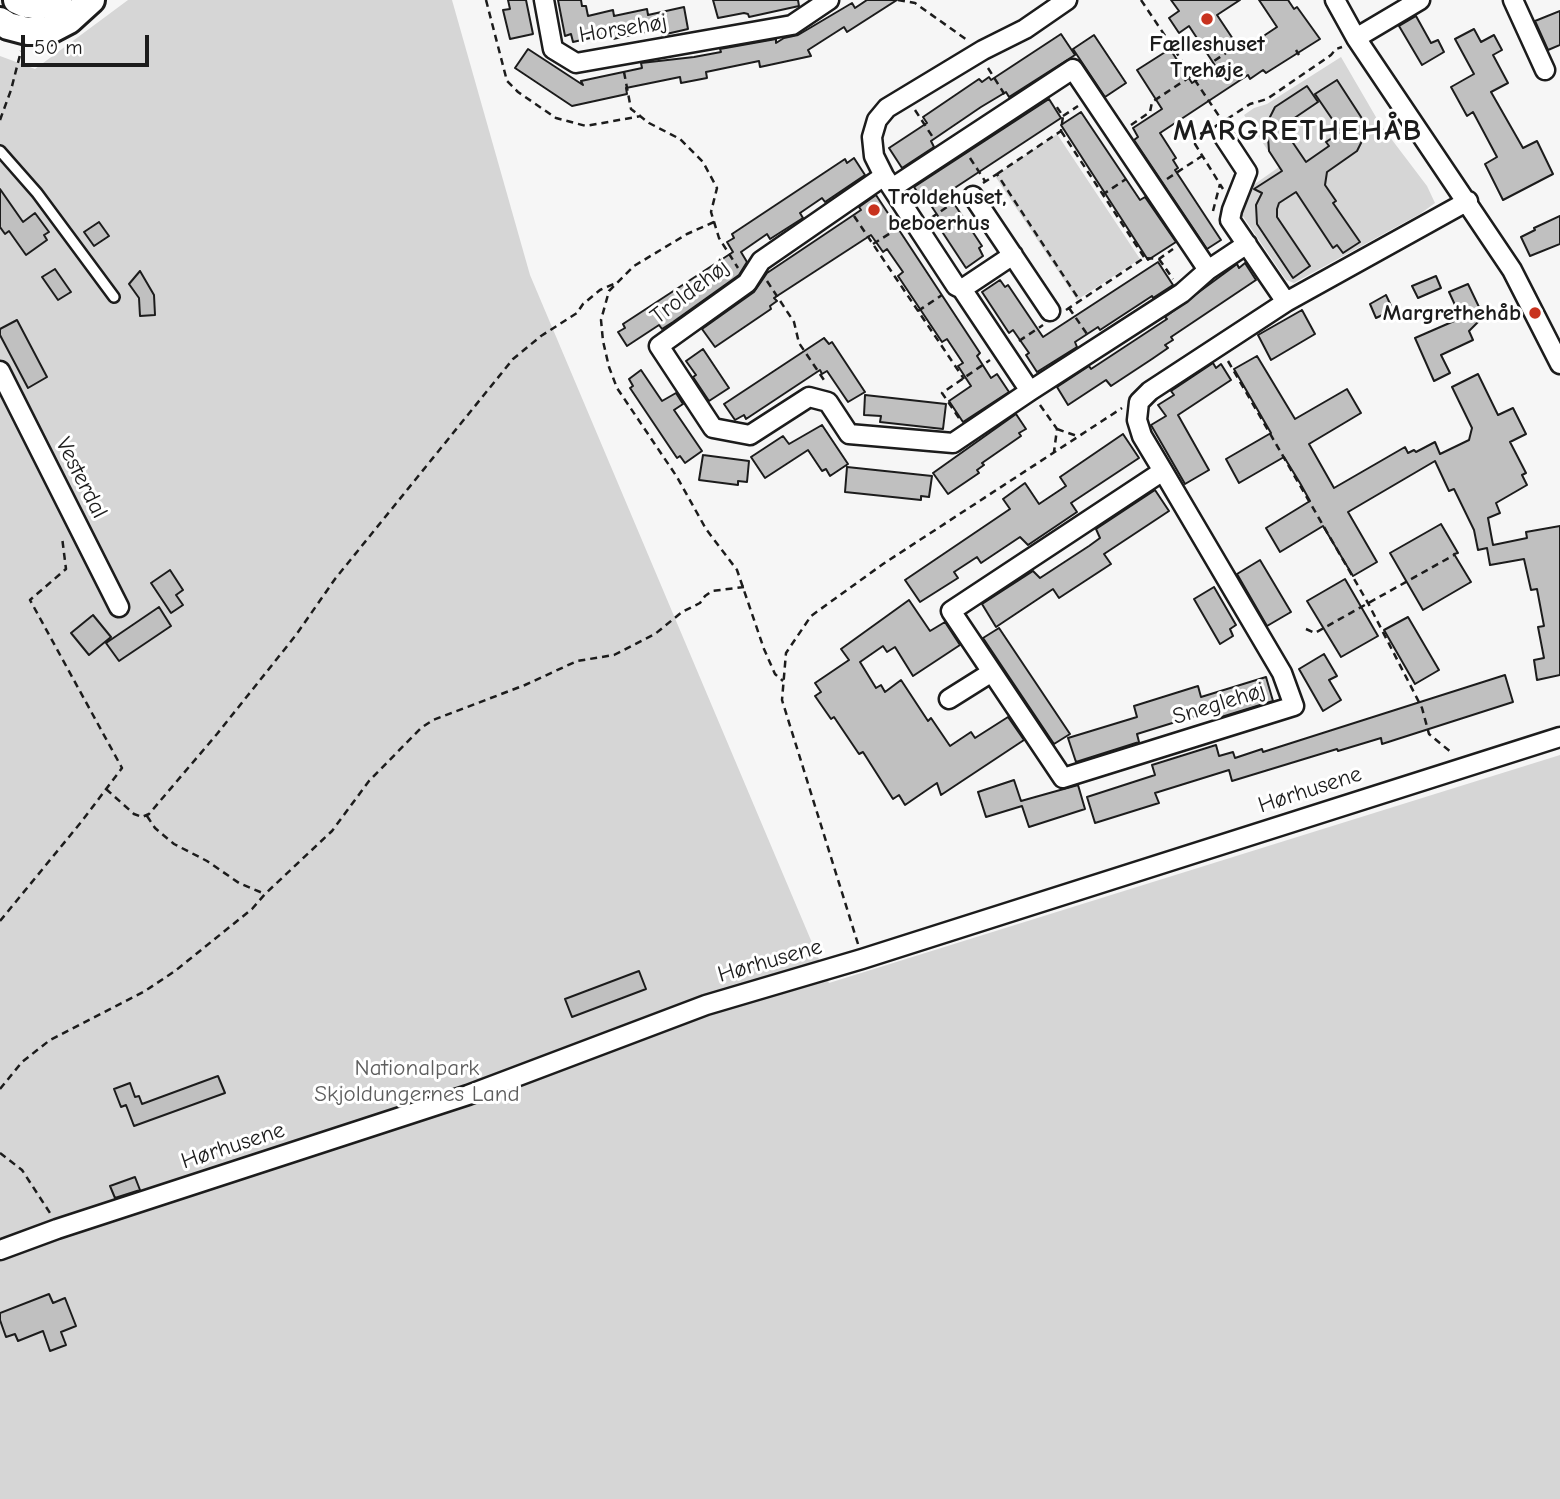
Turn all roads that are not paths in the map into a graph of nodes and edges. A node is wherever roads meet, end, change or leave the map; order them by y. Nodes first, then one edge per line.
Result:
1 (17, 0) edge
2 (58, 0) edge
3 (91, 0) edge
4 (544, 0) edge
5 (829, 0) edge
6 (1067, 0) edge
7 (1335, 0) edge
8 (1420, 0) edge
9 (1513, 0) edge
10 (0, 21) edge
11 (1356, 38) junction
12 (1545, 70) dead end
13 (1215, 134) road end
14 (0, 151) edge
15 (888, 182) junction
16 (973, 196) dead end
17 (1468, 201) junction
18 (1247, 244) junction
19 (1013, 254) junction
20 (1208, 270) junction
21 (959, 287) junction
22 (114, 297) dead end
23 (1286, 302) junction
24 (1052, 316) road end
25 (1560, 364) edge
26 (0, 371) edge
27 (1030, 391) junction
28 (1163, 471) junction
29 (119, 607) dead end
30 (992, 672) junction
31 (949, 699) dead end
32 (1560, 737) edge
33 (0, 1250) edge

1 - 2 street
3 - 10 street
4 - 5 street, Horsehøj
6 - 15 street
7 - 11 street
8 - 11 street
9 - 12 street
11 - 17 street
13 - 18 street
14 - 22 lane
15 - 20 street, Troldehøj
15 - 21 street
15 - 27 street, Troldehøj
16 - 19 street
17 - 23 street
17 - 25 street
18 - 20 street
18 - 23 street
19 - 21 street
19 - 24 street
20 - 27 street
21 - 27 street
23 - 28 street, Sneglehøj
26 - 29 street, Vesterdal
28 - 30 street, Sneglehøj
28 - 30 street, Sneglehøj
30 - 31 street
32 - 33 street, Hørhusene

